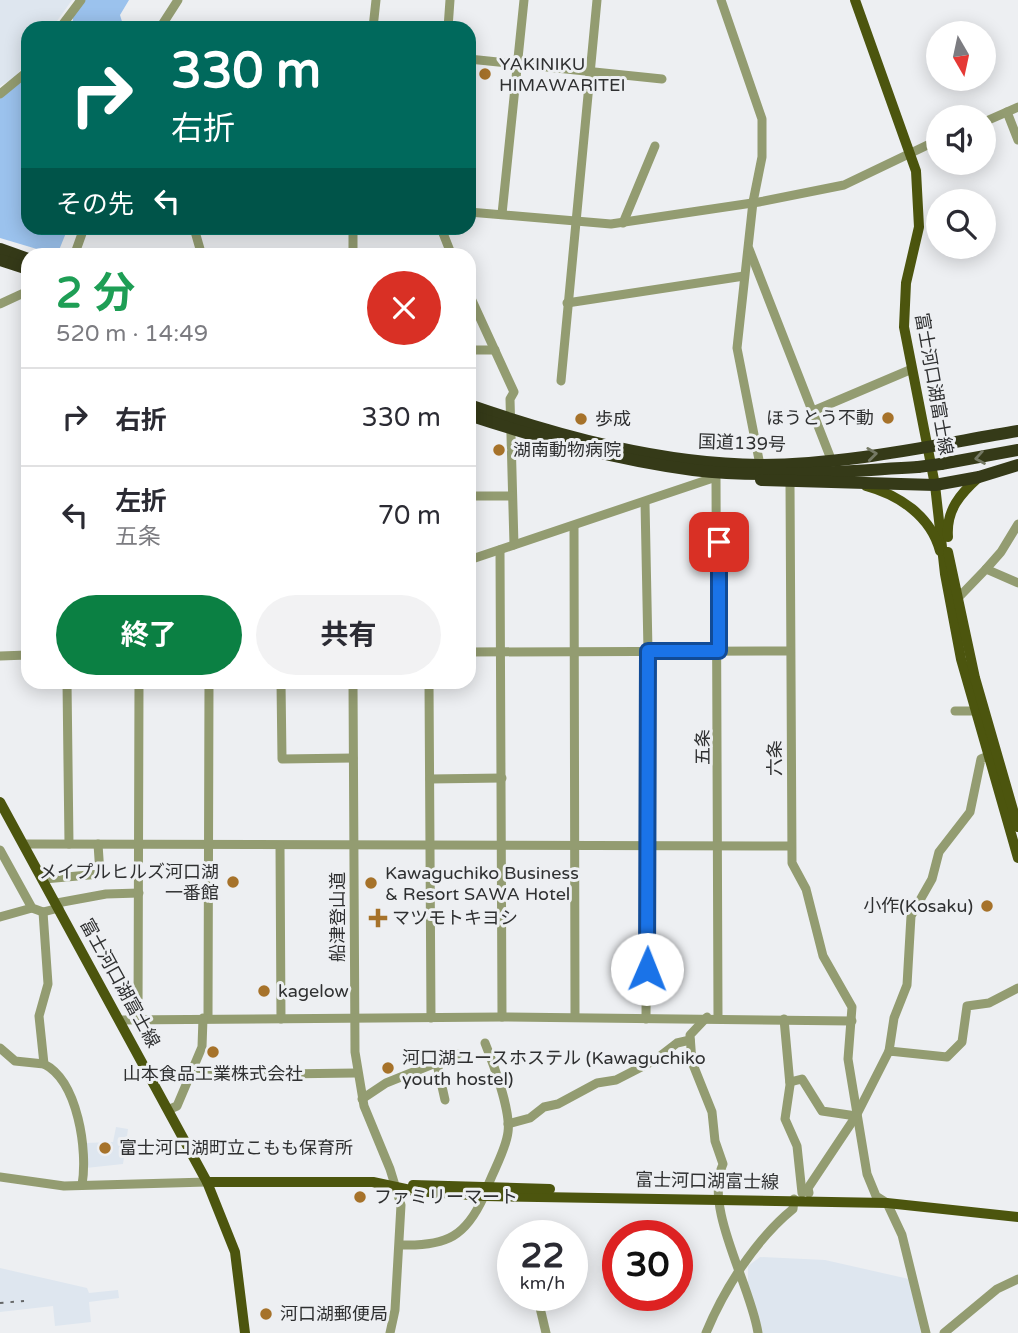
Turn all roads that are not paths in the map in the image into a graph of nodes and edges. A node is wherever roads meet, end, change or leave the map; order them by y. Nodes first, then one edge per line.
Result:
1 (81, 0) edge
2 (178, 0) edge
3 (376, 0) edge
4 (450, 0) edge
5 (524, 0) edge
6 (597, 0) edge
7 (721, 0) edge
8 (855, 0) edge
9 (65, 21) edge
10 (164, 21) edge
11 (374, 21) edge
12 (448, 21) edge
13 (476, 61) edge
14 (517, 64) junction
15 (591, 72) junction
16 (21, 77) edge
17 (662, 79) dead end
18 (0, 94) edge
19 (1018, 107) edge
20 (1007, 112) junction
21 (996, 117) edge
22 (1018, 140) edge
23 (926, 145) edge
24 (654, 146) dead end
25 (911, 152) junction
26 (753, 202) junction
27 (476, 213) edge
28 (502, 215) junction
29 (576, 221) junction
30 (623, 223) junction
31 (748, 248) junction
32 (0, 249) edge
33 (21, 256) edge
34 (0, 260) edge
35 (21, 267) edge
36 (744, 276) junction
37 (21, 294) edge
38 (567, 303) junction
39 (0, 304) edge
40 (476, 309) edge
41 (476, 350) edge
42 (495, 350) junction
43 (912, 369) junction
44 (561, 381) dead end
45 (476, 408) edge
46 (813, 411) junction
47 (476, 416) edge
48 (511, 424) junction
49 (1018, 430) edge
50 (926, 447) junction
51 (1018, 450) edge
52 (831, 459) junction
53 (760, 465) junction
54 (1018, 465) edge
55 (695, 470) junction
56 (716, 477) junction
57 (979, 477) junction
58 (790, 482) junction
59 (858, 484) junction
60 (935, 485) junction
61 (476, 496) edge
62 (512, 496) junction
63 (645, 502) junction
64 (1018, 524) edge
65 (574, 526) junction
66 (514, 545) junction
67 (500, 550) junction
68 (476, 559) edge
69 (986, 569) junction
70 (950, 573) junction
71 (1018, 583) edge
72 (955, 597) junction
73 (574, 651) junction
74 (648, 651) junction
75 (719, 651) junction
76 (790, 651) junction
77 (476, 652) edge
78 (500, 652) junction
79 (21, 655) edge
80 (0, 656) edge
81 (67, 689) edge
82 (138, 689) edge
83 (209, 689) edge
84 (281, 689) edge
85 (353, 689) edge
86 (429, 689) edge
87 (955, 711) dead end
88 (980, 711) junction
89 (993, 754) junction
90 (354, 758) junction
91 (502, 778) junction
92 (430, 779) junction
93 (0, 802) edge
94 (1018, 827) edge
95 (24, 844) junction
96 (69, 844) junction
97 (99, 844) junction
98 (139, 845) junction
99 (502, 845) junction
100 (574, 845) junction
101 (648, 845) junction
102 (211, 846) junction
103 (280, 846) junction
104 (354, 846) junction
105 (431, 846) junction
106 (719, 846) junction
107 (790, 846) junction
108 (0, 850) edge
109 (1018, 858) edge
110 (44, 879) junction
111 (139, 893) junction
112 (58, 905) junction
113 (32, 908) junction
114 (43, 912) junction
115 (0, 917) edge
116 (1018, 988) edge
117 (430, 1017) junction
118 (502, 1017) junction
119 (575, 1017) junction
120 (707, 1017) junction
121 (718, 1017) junction
122 (138, 1018) junction
123 (206, 1018) junction
124 (281, 1019) junction
125 (354, 1019) junction
126 (646, 1019) junction
127 (785, 1019) junction
128 (120, 1020) junction
129 (852, 1021) junction
130 (691, 1040) junction
131 (485, 1043) dead end
132 (0, 1048) edge
133 (889, 1051) junction
134 (458, 1054) dead end
135 (44, 1064) junction
136 (437, 1064) junction
137 (192, 1068) junction
138 (356, 1073) junction
139 (790, 1082) junction
140 (362, 1099) junction
141 (445, 1100) dead end
142 (170, 1109) junction
143 (856, 1116) junction
144 (508, 1124) junction
145 (0, 1177) edge
146 (207, 1182) junction
147 (82, 1185) junction
148 (396, 1186) junction
149 (485, 1192) junction
150 (719, 1195) junction
151 (801, 1195) junction
152 (876, 1196) junction
153 (887, 1203) junction
154 (1018, 1210) edge
155 (1018, 1217) edge
156 (403, 1245) dead end
157 (741, 1271) junction
158 (1018, 1279) edge
159 (541, 1311) edge
160 (245, 1333) edge
161 (390, 1333) edge
162 (546, 1333) edge
163 (706, 1333) edge
164 (758, 1333) edge
165 (926, 1333) edge
166 (944, 1333) edge

1 - 9 street
2 - 10 street
3 - 11 street
4 - 12 street
5 - 14 street
6 - 15 street
7 - 26 street
8 - 25 main road, 富士河口湖富士線
13 - 14 street
14 - 15 street
14 - 28 street
15 - 17 street
15 - 29 street
16 - 18 street
19 - 20 street
20 - 21 street
20 - 22 street
23 - 25 street
24 - 30 street
25 - 26 street
25 - 43 main road, 富士河口湖富士線
26 - 30 street
26 - 31 street
27 - 28 street
28 - 29 street
29 - 30 street
29 - 38 street
31 - 36 street
31 - 46 street
32 - 33 highway
34 - 35 highway
36 - 38 street
36 - 53 street
37 - 39 street
38 - 44 street
40 - 42 street
41 - 42 street
42 - 48 street
43 - 46 street
43 - 50 main road, 富士河口湖富士線
45 - 48 highway, 国道139号
46 - 52 street
47 - 48 highway, 国道139号
48 - 53 highway, 国道139号
48 - 55 highway, 国道139号
48 - 62 street
49 - 50 highway, 国道139号
52 -> 50 highway, 国道139号
50 - 60 main road, 富士河口湖富士線
51 -> 55 highway, 国道139号, bridge
52 - 53 highway, 国道139号
54 - 57 highway
55 - 56 highway
56 - 58 highway
56 - 63 street
56 - 75 street, 五条
57 - 60 highway
57 - 70 main road
58 - 59 highway
58 - 76 street, 六条
59 - 60 highway
59 - 70 main road
60 - 70 main road, 富士河口湖富士線
61 - 62 street
62 - 66 street
63 - 65 street
63 - 74 street
64 - 69 street
65 - 66 street
65 - 73 street
66 - 67 street
67 - 68 street
67 - 78 street
69 - 71 street
69 - 72 street
70 - 72 main road, 富士河口湖富士線
72 - 88 main road, 富士河口湖富士線
73 - 74 street
73 - 78 street
73 - 100 street
74 - 75 street
74 - 101 street
75 - 76 street
75 - 106 street, 五条
76 - 107 street, 六条
77 - 78 street
78 - 91 street
79 - 80 street
81 - 96 street
82 - 98 street
83 - 102 street
84 - 90 street
85 - 90 street, 船津登山道
86 - 92 street
87 - 88 street
88 - 89 main road, 富士河口湖富士線
89 - 94 main road, 富士河口湖富士線
89 - 109 main road, 富士河口湖富士線
89 - 133 street
90 - 104 street, 船津登山道
91 - 92 street
91 - 99 street
92 - 105 street
93 - 95 main road, 富士河口湖富士線
95 - 96 street
95 - 110 main road, 富士河口湖富士線
96 - 97 street
97 - 98 street
97 - 110 street
98 - 102 street
98 - 111 street
99 - 100 street
99 - 105 street
99 - 118 street
100 - 101 street
100 - 119 street
101 - 106 street
101 - 126 street
102 - 103 street
102 - 123 street
103 - 104 street
103 - 124 street
104 - 105 street
104 - 125 street, 船津登山道
105 - 117 street
106 - 107 street
106 - 121 street, 五条
107 - 129 street, 六条
108 - 113 street
110 - 112 main road, 富士河口湖富士線
111 - 112 street
111 - 122 street
112 - 114 street
112 - 128 main road, 富士河口湖富士線
113 - 114 street
113 - 115 street
114 - 135 street
116 - 133 street
117 - 118 street
117 - 125 street
118 - 119 street
119 - 126 street
120 - 121 street
120 - 126 street
120 - 130 street
121 - 127 street
122 - 123 street
122 - 128 street
123 - 124 street
123 - 137 street
124 - 125 street
125 - 138 street, 船津登山道
127 - 129 street
127 - 139 street
128 - 142 main road, 富士河口湖富士線
129 - 143 street
130 - 144 street
130 - 150 street
131 - 144 street
132 - 135 street
133 - 143 street
134 - 136 street
135 - 147 street
136 - 140 street
136 - 141 street
137 - 138 street
137 - 142 street
138 - 140 street, 船津登山道
139 - 143 street
139 - 151 street
140 - 148 street, 船津登山道
142 - 146 main road, 富士河口湖富士線
143 - 151 street
143 - 152 street
144 - 149 street
145 - 147 street
146 - 147 street
146 - 148 main road, 富士河口湖富士線
146 - 160 main road, 富士河口湖富士線
148 - 149 main road, 富士河口湖富士線
148 - 161 street, 船津登山道
149 - 150 main road, 富士河口湖富士線
149 - 156 street
150 - 151 main road, 富士河口湖富士線
150 - 157 street
151 - 152 main road, 富士河口湖富士線
151 - 153 main road, 富士河口湖富士線
151 - 157 street
152 - 153 street
152 - 154 main road, 富士河口湖富士線
153 - 155 main road, 富士河口湖富士線
153 - 165 street
157 - 163 street
157 - 164 street
158 - 166 street
159 - 162 street

